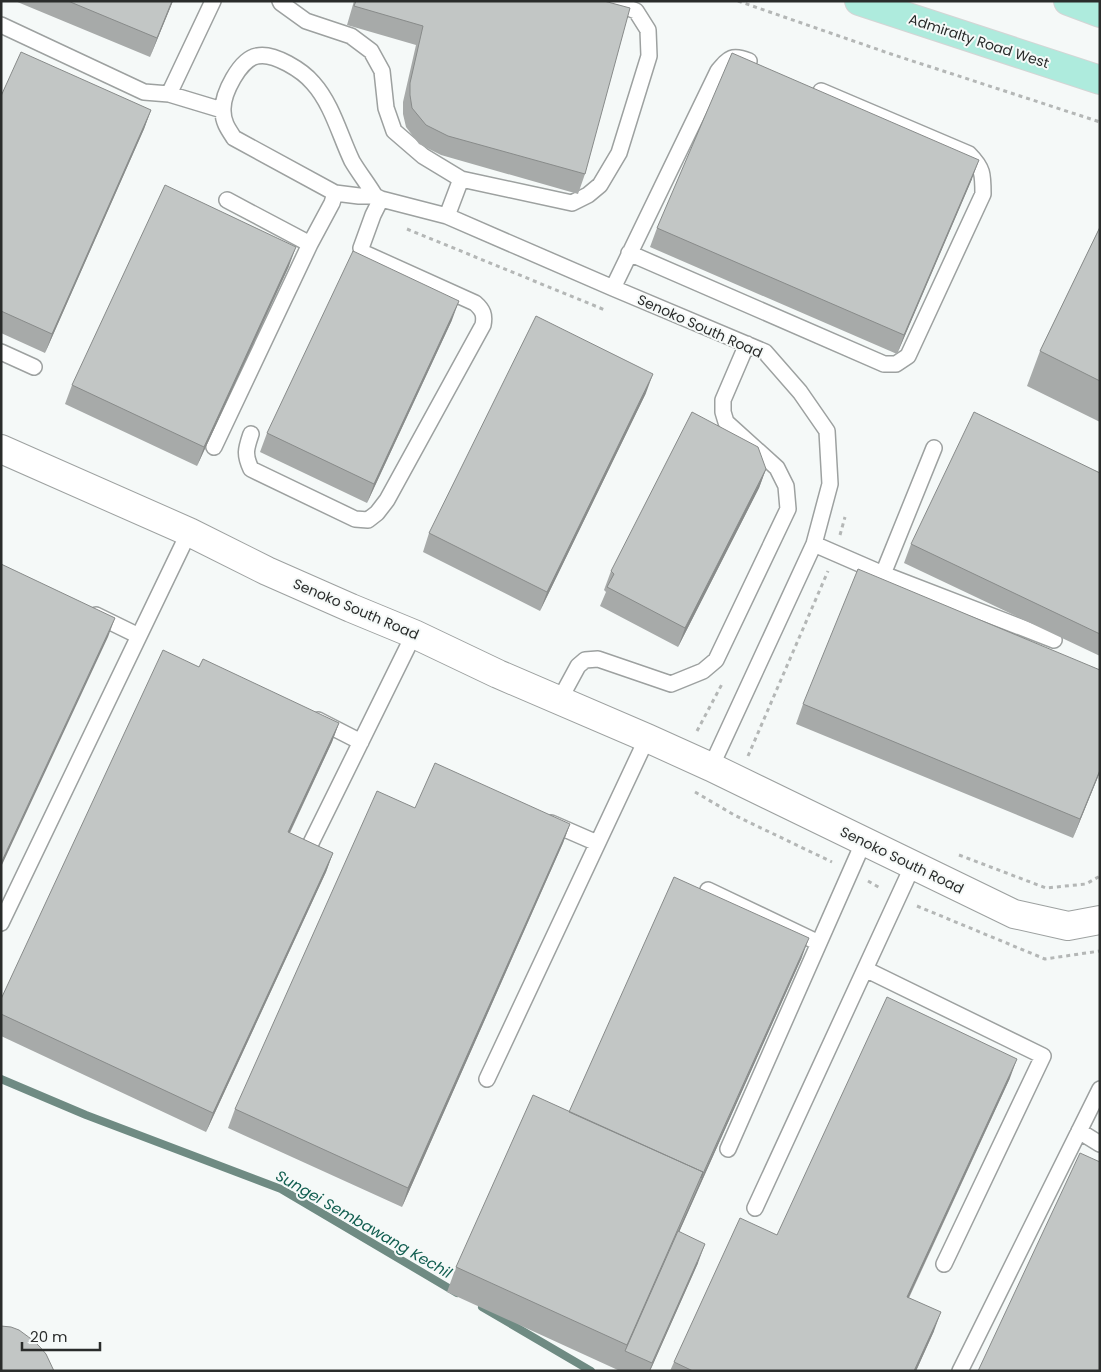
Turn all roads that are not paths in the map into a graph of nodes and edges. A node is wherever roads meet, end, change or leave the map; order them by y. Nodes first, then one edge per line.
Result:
1 (213, 1) edge
2 (280, 1) edge
3 (611, 1) edge
4 (859, 1) edge
5 (1068, 1) edge
6 (1100, 13) edge
7 (1, 25) edge
8 (767, 69) edge
9 (1100, 80) edge
10 (803, 84) edge
11 (169, 94) junction
12 (222, 110) junction
13 (461, 179) junction
14 (335, 193) junction
15 (378, 198) junction
16 (227, 200) dead end
17 (447, 216) junction
18 (310, 244) junction
19 (629, 253) junction
20 (612, 288) junction
21 (747, 344) junction
22 (1, 352) edge
23 (34, 367) dead end
24 (251, 434) dead end
25 (214, 447) edge
26 (934, 448) dead end
27 (1, 449) edge
28 (189, 532) junction
29 (814, 544) junction
30 (883, 574) junction
31 (87, 610) edge
32 (414, 634) junction
33 (139, 636) junction
34 (1054, 640) dead end
35 (559, 701) junction
36 (309, 715) edge
37 (646, 738) junction
38 (361, 742) junction
39 (711, 768) junction
40 (534, 816) edge
41 (864, 841) junction
42 (598, 843) junction
43 (308, 849) edge
44 (913, 865) junction
45 (708, 890) edge
46 (1100, 920) edge
47 (1, 923) edge
48 (819, 943) junction
49 (865, 969) junction
50 (487, 1079) dead end
51 (1100, 1089) edge
52 (1079, 1132) junction
53 (1100, 1144) edge
54 (728, 1149) dead end
55 (755, 1208) dead end
56 (944, 1264) dead end
57 (960, 1371) edge

1 - 11 lane
2 - 13 lane
3 - 13 lane
4 - 9 main road, Admiralty Road West
5 - 6 main road
7 - 11 lane
8 - 19 lane
10 - 19 lane
11 - 12 lane
12 - 14 lane, Senoko South Road
12 - 15 lane
13 - 17 lane
14 - 15 lane, Senoko South Road
14 - 18 lane
15 - 17 lane, Senoko South Road
15 - 24 lane
16 - 18 lane
17 - 20 lane, Senoko South Road
18 - 25 lane
19 - 20 lane
20 - 21 lane, Senoko South Road
21 - 29 lane, Senoko South Road
21 - 35 lane
22 - 23 lane
26 - 30 lane
27 - 28 street, Senoko South Road
28 - 32 street, Senoko South Road
28 - 33 lane
29 - 30 lane
29 - 39 lane, Senoko South Road
30 - 34 lane
31 - 33 lane
32 - 35 street, Senoko South Road
32 - 38 lane
33 - 47 lane
35 - 37 street, Senoko South Road
36 - 38 lane
37 - 39 street, Senoko South Road
37 - 42 lane
38 - 43 lane
39 - 41 street, Senoko South Road
40 - 42 lane
41 - 44 street, Senoko South Road
41 - 48 lane
42 - 50 lane
44 - 46 street, Senoko South Road
44 - 49 lane
45 - 48 lane
48 - 54 lane
49 - 55 lane
49 - 56 lane
51 - 52 lane
52 - 53 lane
52 - 57 lane

